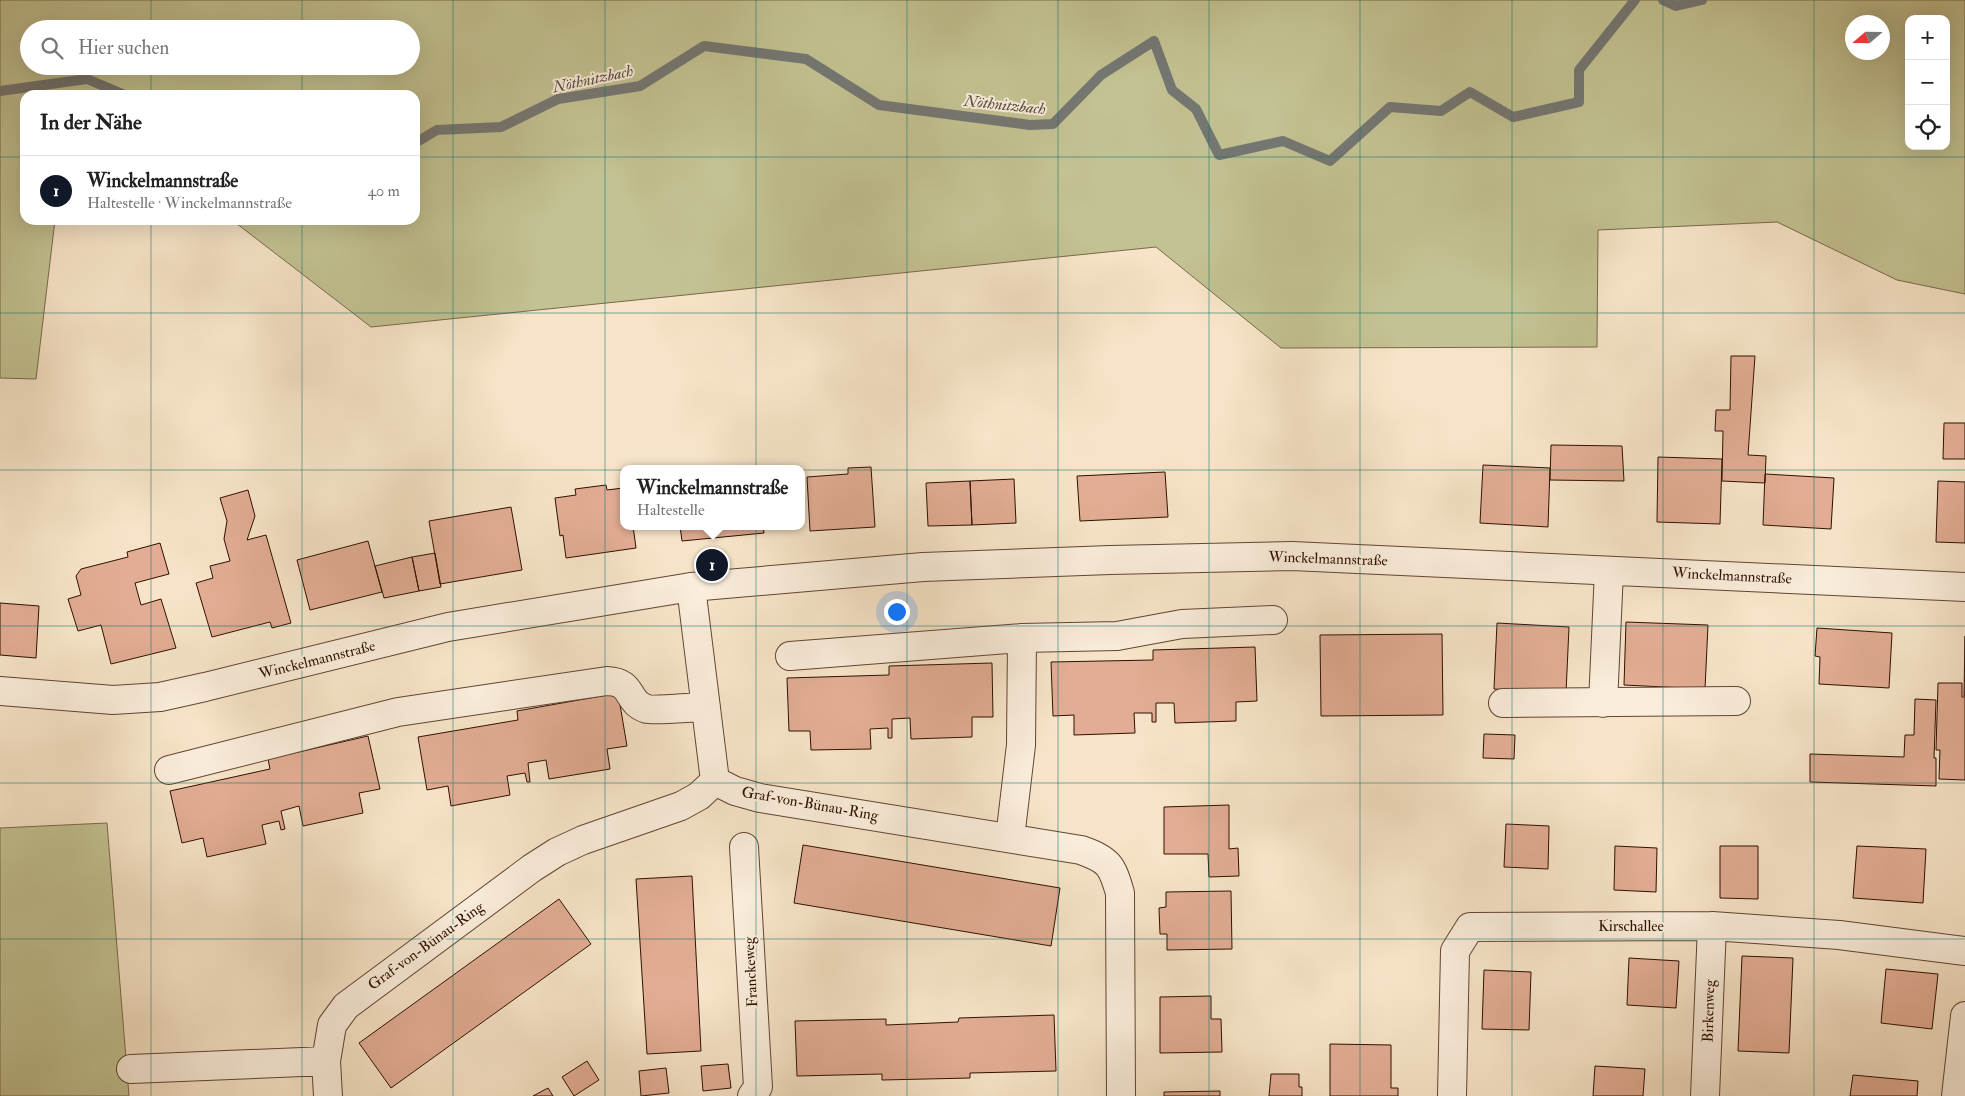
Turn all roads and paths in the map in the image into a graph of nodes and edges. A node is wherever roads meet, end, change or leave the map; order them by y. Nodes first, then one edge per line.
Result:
1 (1609, 571) junction
2 (691, 586) junction
3 (1965, 587) edge
4 (1273, 620) dead end
5 (1022, 638) junction
6 (790, 656) dead end
7 (0, 691) edge
8 (1736, 701) dead end
9 (1603, 702) junction
10 (1503, 703) dead end
11 (706, 707) junction
12 (169, 770) dead end
13 (715, 781) junction
14 (1010, 838) junction
15 (744, 847) dead end
16 (1712, 926) junction
17 (1965, 951) edge
18 (1965, 1016) edge
19 (326, 1061) junction
20 (131, 1069) dead end
21 (328, 1096) edge
22 (752, 1096) edge
23 (1121, 1096) edge
24 (1452, 1096) edge
25 (1705, 1096) edge
26 (1956, 1096) edge

1 - 2 street, Winckelmannstraße
1 - 3 street, Winckelmannstraße
1 - 9 street
2 - 7 street, Winckelmannstraße
2 - 11 street
4 - 5 street
5 - 6 street
5 - 14 street
8 - 9 street
9 - 10 street
11 - 12 street
11 - 13 street
13 - 14 street, Graf-von-Bünau-Ring
13 - 19 street, Graf-von-Bünau-Ring
14 - 23 street, Graf-von-Bünau-Ring
15 - 22 street, Franckeweg
16 - 17 street, Kirschallee
16 - 24 street, Kirschallee
16 - 25 street, Birkenweg
18 - 26 street
19 - 20 street
19 - 21 street, Graf-von-Bünau-Ring

